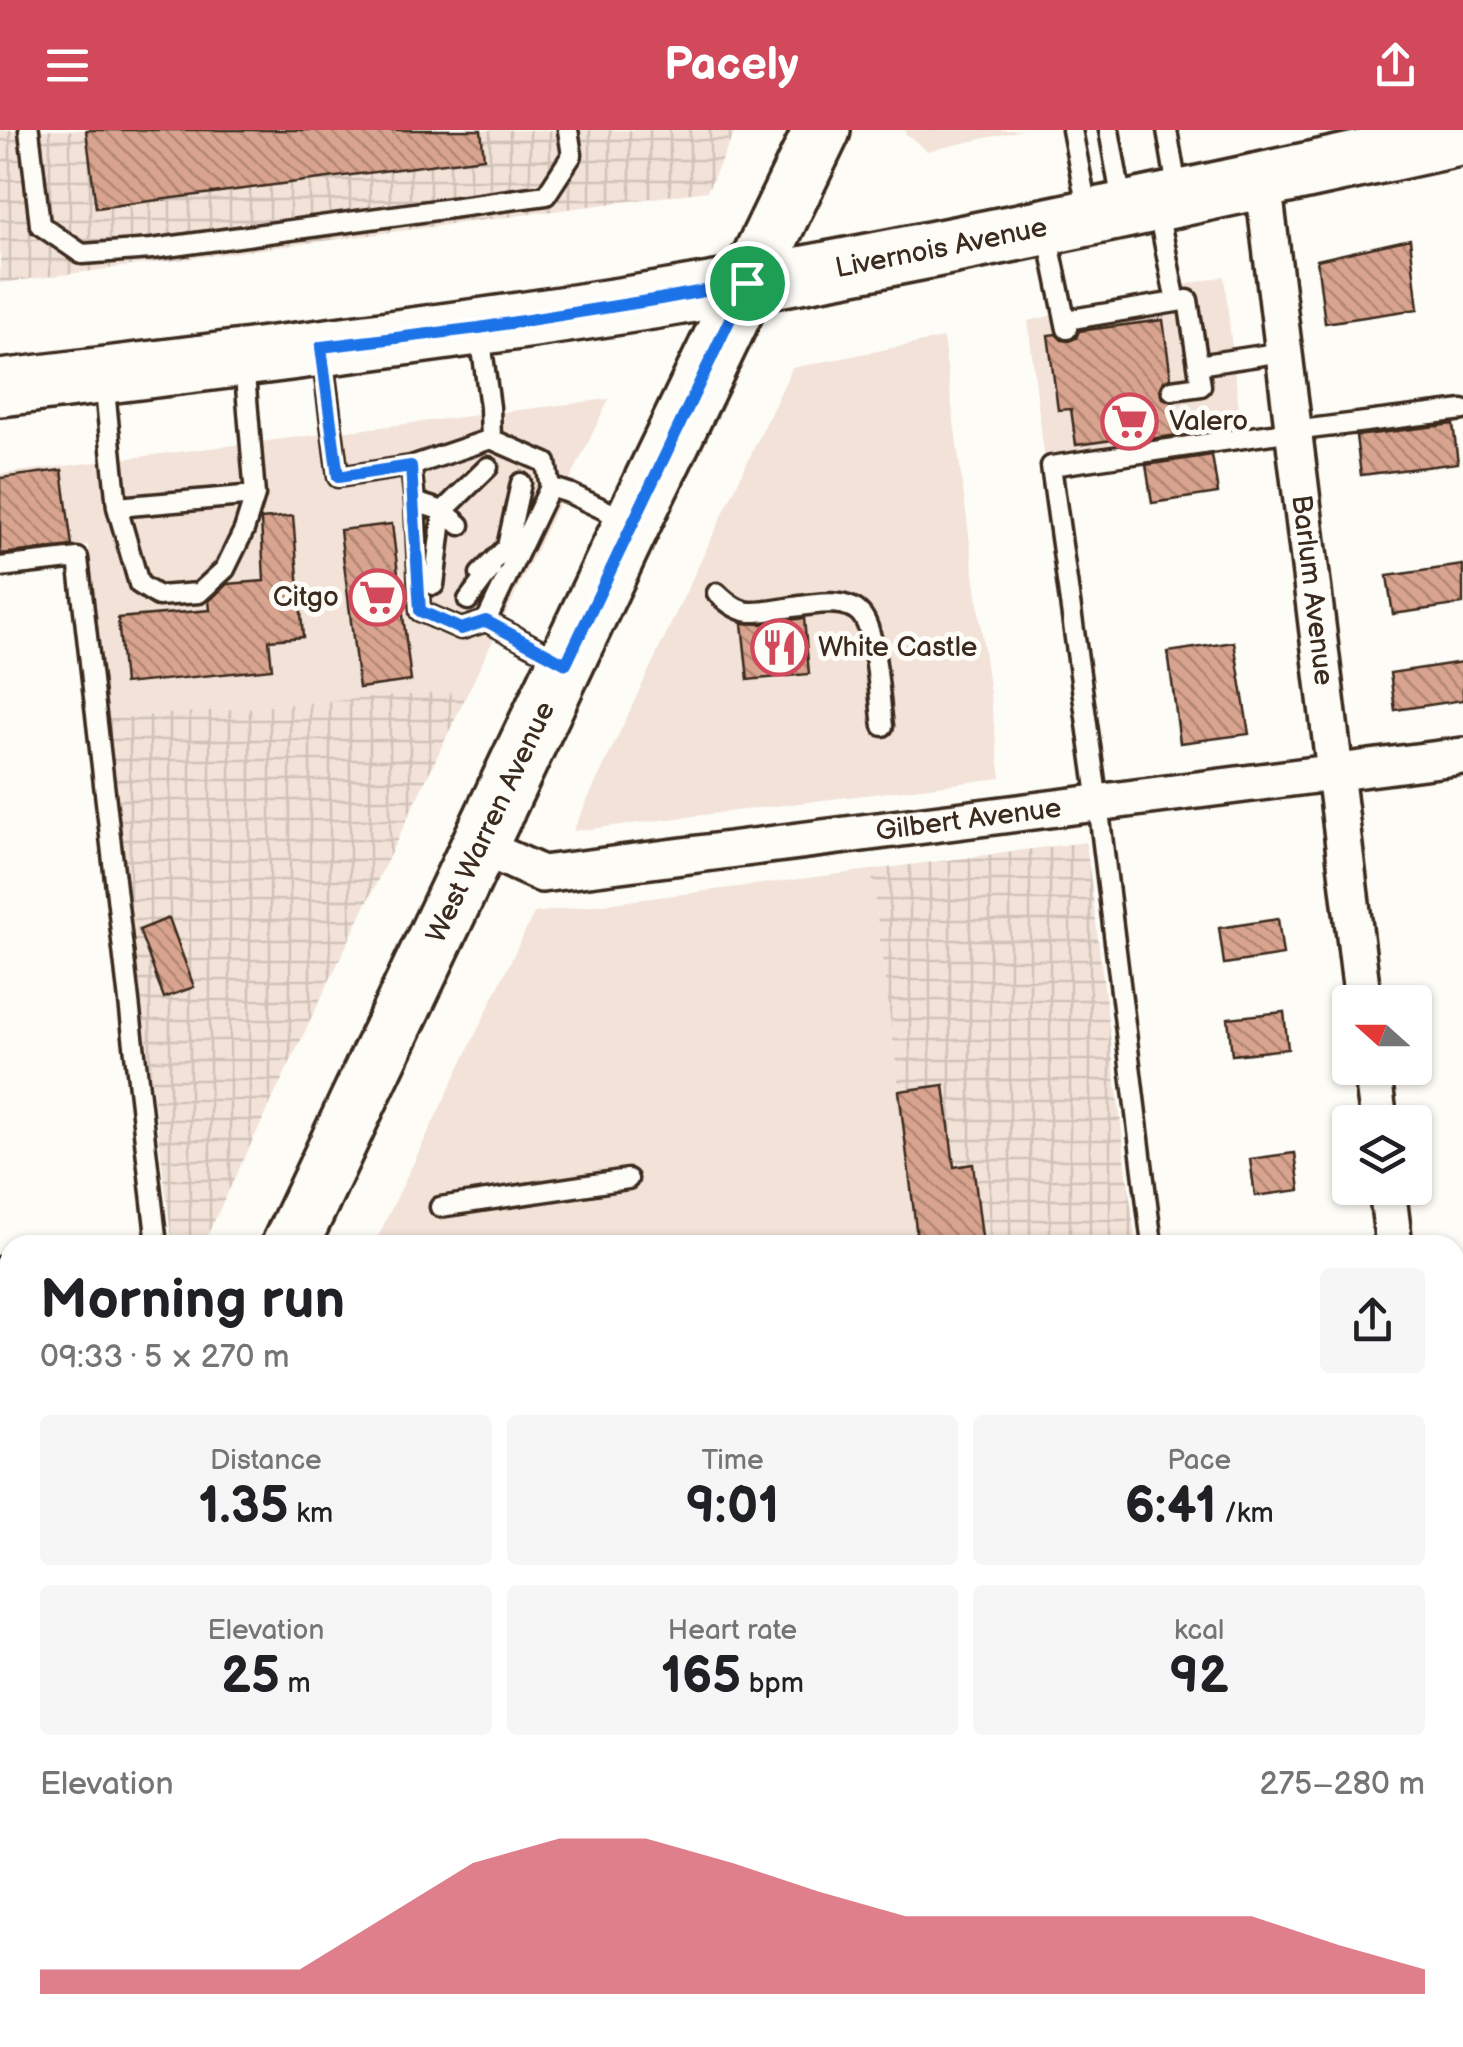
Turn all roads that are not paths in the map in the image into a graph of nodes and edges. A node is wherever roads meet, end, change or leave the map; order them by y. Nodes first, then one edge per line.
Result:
1 (28, 130) edge
2 (568, 130) edge
3 (822, 130) edge
4 (1072, 130) edge
5 (1109, 130) edge
6 (1167, 130) edge
7 (1463, 136) edge
8 (1263, 181) junction
9 (1119, 212) junction
10 (747, 283) junction
11 (1176, 302) junction
12 (479, 328) junction
13 (321, 347) junction
14 (1283, 352) junction
15 (244, 357) junction
16 (1198, 366) junction
17 (103, 375) junction
18 (0, 388) edge
19 (1172, 390) dead end
20 (1463, 410) edge
21 (1292, 431) junction
22 (491, 439) junction
23 (411, 466) junction
24 (488, 468) dead end
25 (521, 483) dead end
26 (550, 487) junction
27 (477, 492) dead end
28 (255, 495) junction
29 (415, 502) junction
30 (117, 507) junction
31 (510, 507) dead end
32 (443, 512) junction
33 (633, 523) junction
34 (460, 525) dead end
35 (507, 547) junction
36 (445, 559) dead end
37 (0, 567) edge
38 (480, 574) dead end
39 (434, 584) dead end
40 (717, 592) dead end
41 (468, 600) dead end
42 (486, 621) junction
43 (566, 664) junction
44 (883, 726) dead end
45 (1463, 756) edge
46 (1334, 774) junction
47 (1098, 803) junction
48 (480, 846) junction
49 (1362, 985) edge
50 (628, 1179) dead end
51 (1389, 1205) edge
52 (440, 1207) dead end
53 (156, 1235) edge
54 (295, 1235) edge
55 (1151, 1235) edge
56 (1393, 1235) edge

1 - 2 lane
3 - 10 main road, West Warren Avenue
4 - 9 lane
5 - 9 lane
6 - 9 lane
7 - 8 main road, Livernois Avenue
8 - 9 main road, Livernois Avenue
8 - 14 street, Barlum Avenue
9 - 10 main road, Livernois Avenue
9 - 11 lane
9 - 11 lane
10 - 12 main road, Livernois Avenue
10 - 33 main road, West Warren Avenue
11 - 16 lane
12 - 13 main road, Livernois Avenue
12 - 22 lane
13 - 15 main road, Livernois Avenue
13 - 23 lane
14 - 16 lane
14 - 21 street, Barlum Avenue
15 - 17 main road, Livernois Avenue
15 - 28 lane
16 - 19 lane
17 - 18 main road, Livernois Avenue
17 - 30 lane
20 - 21 lane
21 - 46 street, Barlum Avenue
21 - 47 lane
22 - 23 lane
22 - 26 lane
23 - 29 lane
24 - 32 lane
25 - 35 lane
26 - 33 lane
26 - 35 lane
27 - 32 lane
28 - 30 lane
28 - 30 lane
29 - 32 lane
29 - 42 lane
31 - 35 lane
32 - 34 lane
32 - 36 lane
32 - 39 lane
33 - 43 main road, West Warren Avenue
35 - 38 lane
35 - 41 lane
35 - 42 lane
37 - 53 lane
40 - 44 lane
42 - 43 lane
43 - 48 main road, West Warren Avenue
45 - 46 street, Gilbert Avenue
46 - 47 street, Gilbert Avenue
46 - 49 street, Barlum Avenue
47 - 48 street, Gilbert Avenue
47 - 55 lane
48 - 54 main road, West Warren Avenue
50 - 52 lane
51 - 56 street

